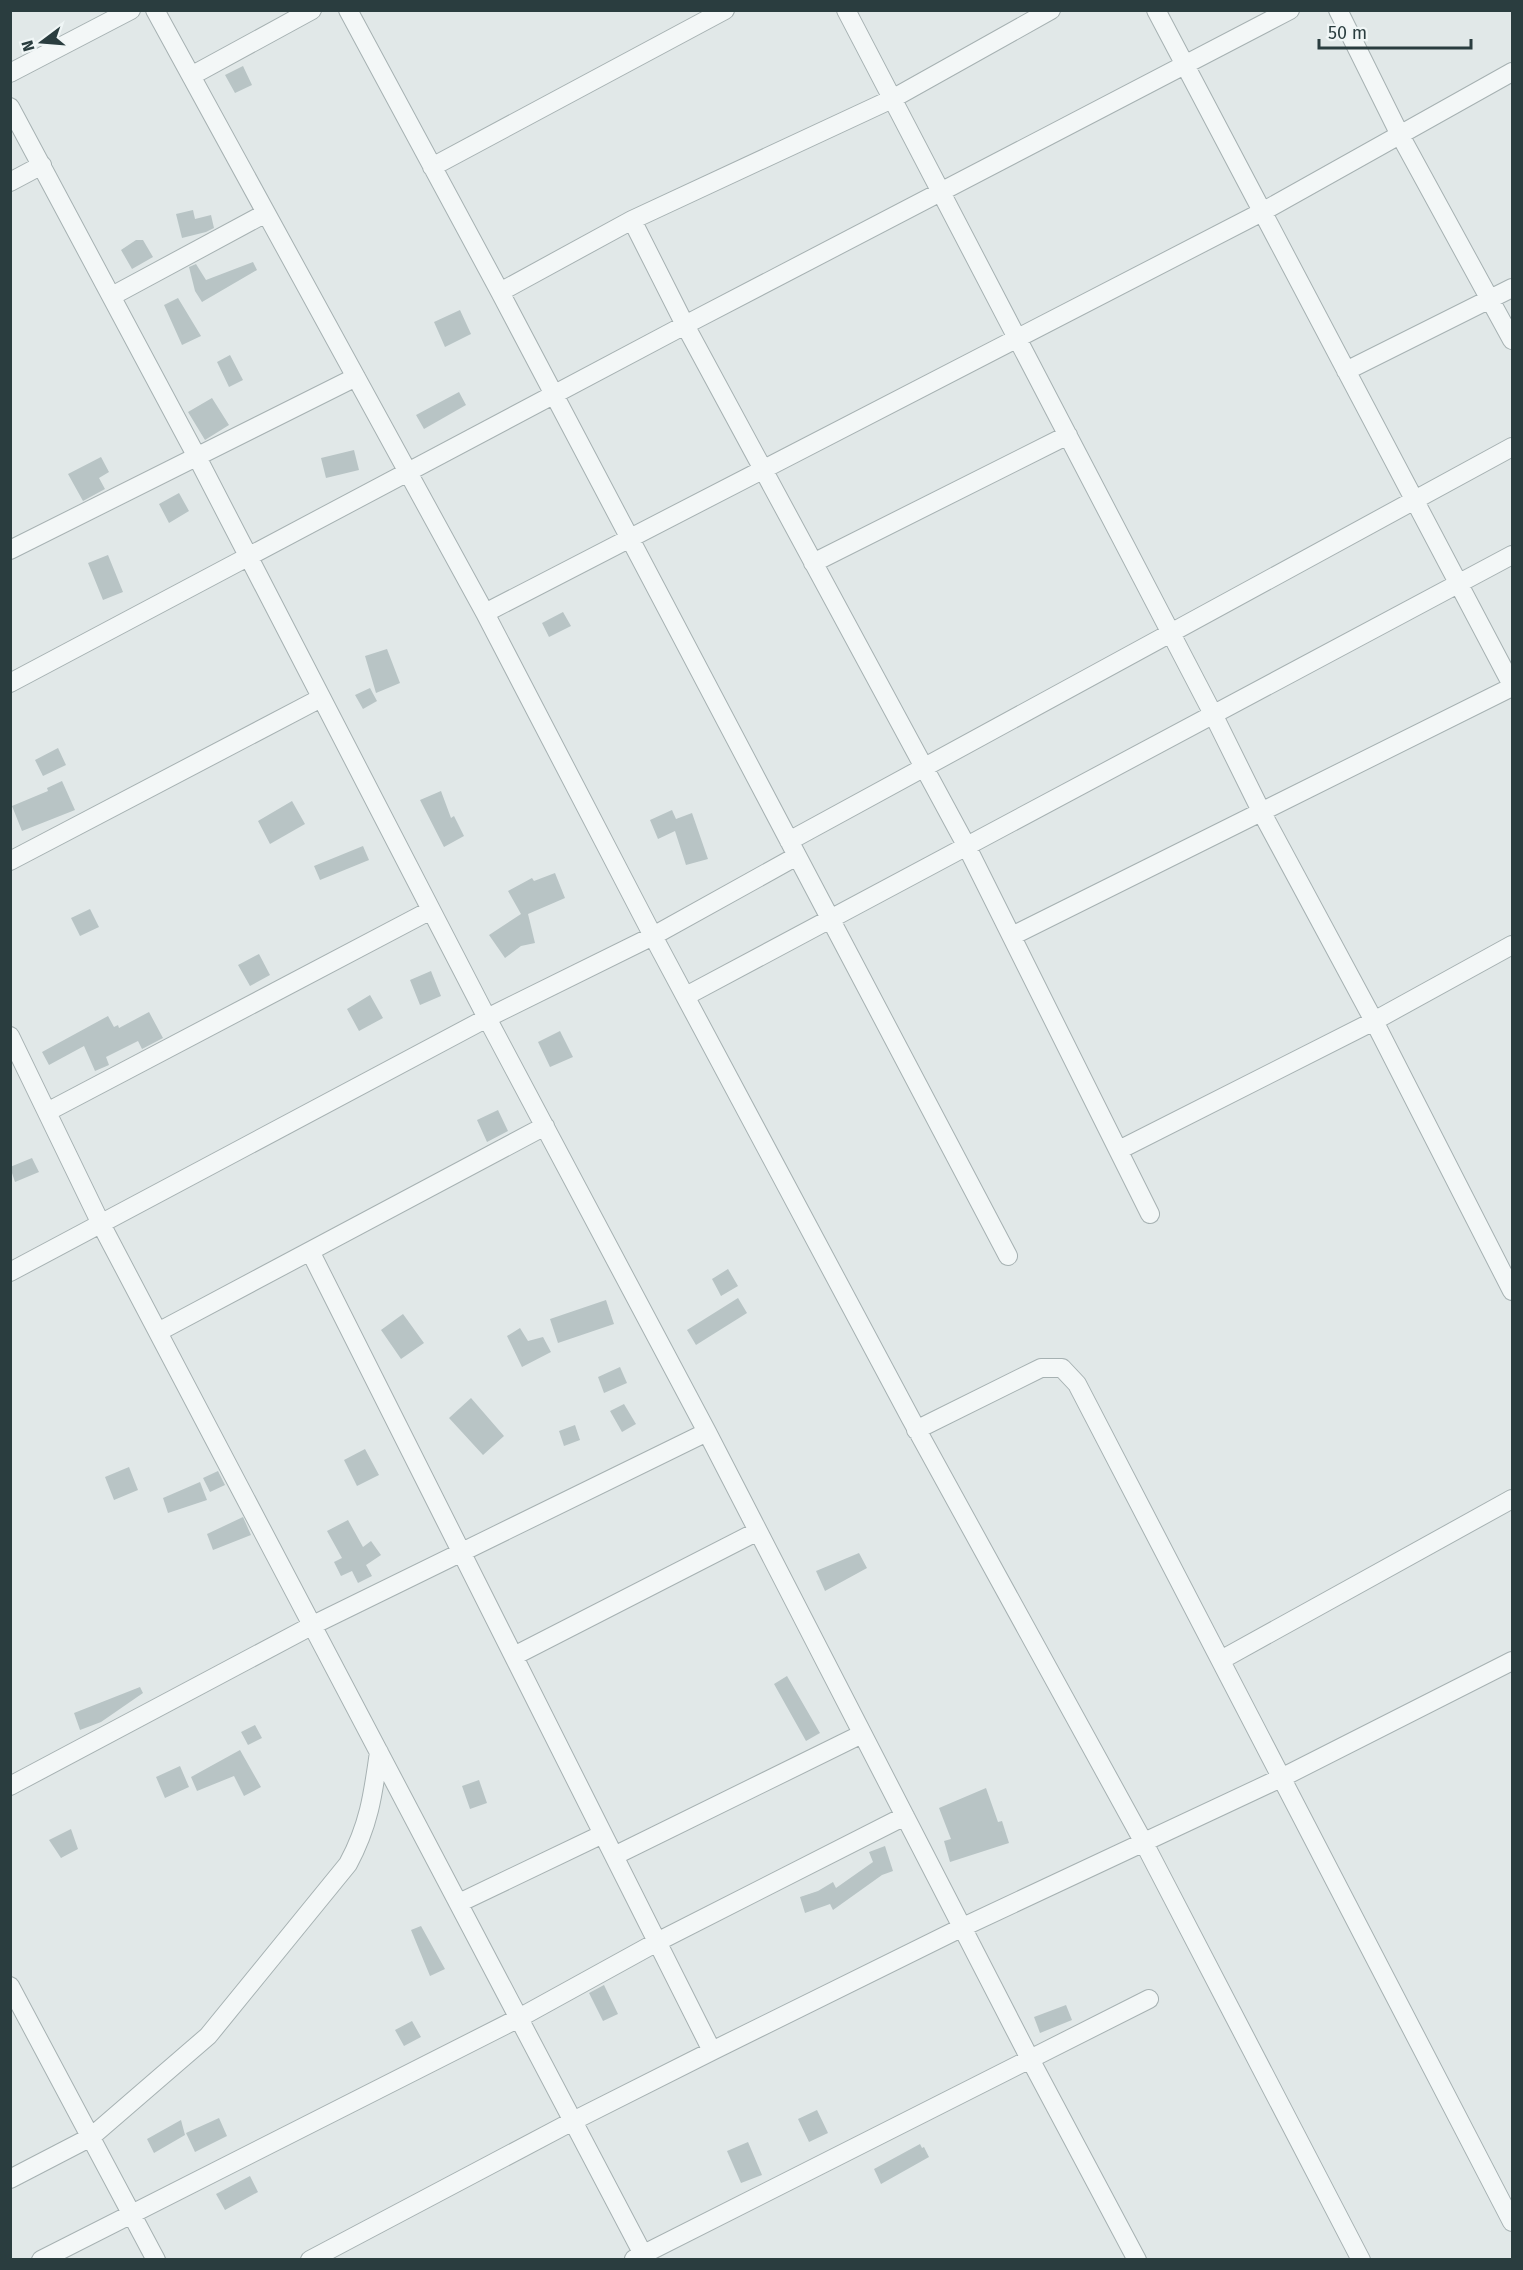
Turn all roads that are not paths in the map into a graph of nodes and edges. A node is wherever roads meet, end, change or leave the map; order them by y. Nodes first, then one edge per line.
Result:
1 (130, 10) edge
2 (155, 10) edge
3 (312, 10) edge
4 (348, 10) edge
5 (725, 10) edge
6 (846, 10) edge
7 (1051, 10) edge
8 (1156, 10) edge
9 (1290, 10) edge
10 (1338, 10) edge
11 (1185, 65) junction
12 (1512, 72) edge
13 (10, 73) edge
14 (191, 76) junction
15 (892, 99) junction
16 (10, 107) edge
17 (1400, 135) junction
18 (42, 165) junction
19 (432, 166) junction
20 (10, 182) edge
21 (941, 193) junction
22 (1262, 212) junction
23 (266, 213) junction
24 (632, 220) junction
25 (1512, 288) edge
26 (500, 292) junction
27 (112, 296) junction
28 (1490, 300) junction
29 (685, 325) junction
30 (1016, 338) junction
31 (1512, 340) edge
32 (1346, 371) junction
33 (356, 377) junction
34 (553, 396) junction
35 (1068, 435) junction
36 (1512, 447) edge
37 (197, 457) junction
38 (762, 468) junction
39 (408, 473) junction
40 (1414, 500) junction
41 (630, 538) junction
42 (10, 550) edge
43 (249, 555) junction
44 (1512, 555) edge
45 (813, 562) junction
46 (1459, 584) junction
47 (485, 613) junction
48 (1171, 632) junction
49 (10, 683) edge
50 (1512, 686) edge
51 (321, 698) junction
52 (1214, 714) junction
53 (924, 766) junction
54 (1262, 813) junction
55 (966, 845) junction
56 (793, 849) junction
57 (10, 861) edge
58 (431, 910) junction
59 (831, 917) junction
60 (652, 936) junction
61 (1012, 936) junction
62 (1512, 945) edge
63 (686, 996) junction
64 (487, 1018) junction
65 (1374, 1021) junction
66 (10, 1036) edge
67 (47, 1112) junction
68 (545, 1126) junction
69 (1119, 1150) junction
70 (1150, 1214) dead end
71 (101, 1224) junction
72 (310, 1251) junction
73 (1008, 1256) dead end
74 (10, 1272) edge
75 (1512, 1291) edge
76 (158, 1332) junction
77 (916, 1430) junction
78 (707, 1432) junction
79 (1512, 1499) edge
80 (758, 1531) junction
81 (461, 1553) junction
82 (313, 1625) junction
83 (513, 1656) junction
84 (1221, 1660) junction
85 (1512, 1661) edge
86 (862, 1734) junction
87 (379, 1752) junction
88 (1282, 1777) junction
89 (10, 1786) edge
90 (905, 1816) junction
91 (603, 1834) junction
92 (1143, 1841) junction
93 (614, 1856) junction
94 (459, 1903) junction
95 (963, 1928) junction
96 (657, 1941) junction
97 (10, 1986) edge
98 (1149, 1999) dead end
99 (519, 2018) junction
100 (712, 2051) junction
101 (1030, 2059) junction
102 (573, 2121) junction
103 (91, 2137) junction
104 (10, 2179) edge
105 (130, 2213) junction
106 (1510, 2213) edge
107 (641, 2258) edge
108 (41, 2259) edge
109 (156, 2259) edge
110 (310, 2259) edge
111 (1137, 2259) edge
112 (1361, 2259) edge

1 - 13 street
2 - 14 street
3 - 14 street
4 - 19 street
5 - 19 street
6 - 15 street
7 - 15 street
8 - 11 street
9 - 11 street
10 - 17 street
11 - 21 street
11 - 22 street
12 - 17 street
14 - 23 street
15 - 21 street
15 - 24 street
16 - 18 street
17 - 22 street
17 - 28 street
18 - 20 street
18 - 27 street
19 - 26 street
21 - 29 street
21 - 30 street
22 - 30 street
22 - 32 street
23 - 27 street
23 - 33 street
24 - 26 street
24 - 29 street
25 - 28 street
26 - 34 street
27 - 37 street
28 - 31 street
28 - 32 street
29 - 34 street
29 - 38 street
30 - 35 street
30 - 38 street
32 - 40 street
33 - 37 street
33 - 39 street
34 - 39 street
34 - 41 street
35 - 45 street
35 - 48 street
36 - 40 street
37 - 42 street
37 - 43 street
38 - 41 street
38 - 45 street
39 - 43 street
39 - 47 street
40 - 46 street
40 - 48 street
41 - 47 street
41 - 56 street
43 - 49 street
43 - 51 street
44 - 46 street
45 - 53 street
46 - 50 street
46 - 52 street
47 - 60 street
48 - 52 street
48 - 53 street
50 - 54 street
51 - 57 street
51 - 58 street
52 - 54 street
52 - 55 street
53 - 55 street
53 - 56 street
54 - 61 street
54 - 65 street
55 - 59 street
55 - 61 street
56 - 59 street
56 - 60 street
58 - 64 street
58 - 67 street
59 - 63 street
59 - 73 street
60 - 63 street
60 - 64 street
61 - 69 street
62 - 65 street
63 - 77 street
64 - 68 street
64 - 71 street
65 - 69 street
65 - 75 street
66 - 67 street
67 - 71 street
68 - 72 street
68 - 78 street
69 - 70 street
71 - 74 street
71 - 76 street
72 - 76 street
72 - 81 street
76 - 82 street
77 - 84 street
77 - 92 street
78 - 80 street
78 - 81 street
79 - 84 street
80 - 83 street
80 - 86 street
81 - 82 street
81 - 83 street
82 - 87 street
82 - 89 street
83 - 91 street
84 - 88 street
85 - 88 street
86 - 90 street
86 - 93 street
87 - 94 street
87 - 103 street
88 - 92 street
88 - 106 street
90 - 95 street
90 - 96 street
91 - 93 street
91 - 94 street
92 - 95 street
92 - 112 street
93 - 96 street
94 - 99 street
95 - 100 street
95 - 101 street
96 - 99 street
96 - 100 street
97 - 103 street
98 - 101 street
99 - 102 street
99 - 105 street
100 - 102 street
101 - 107 street
101 - 111 street
102 - 107 street
102 - 110 street
103 - 104 street
103 - 105 street
105 - 108 street
105 - 109 street

